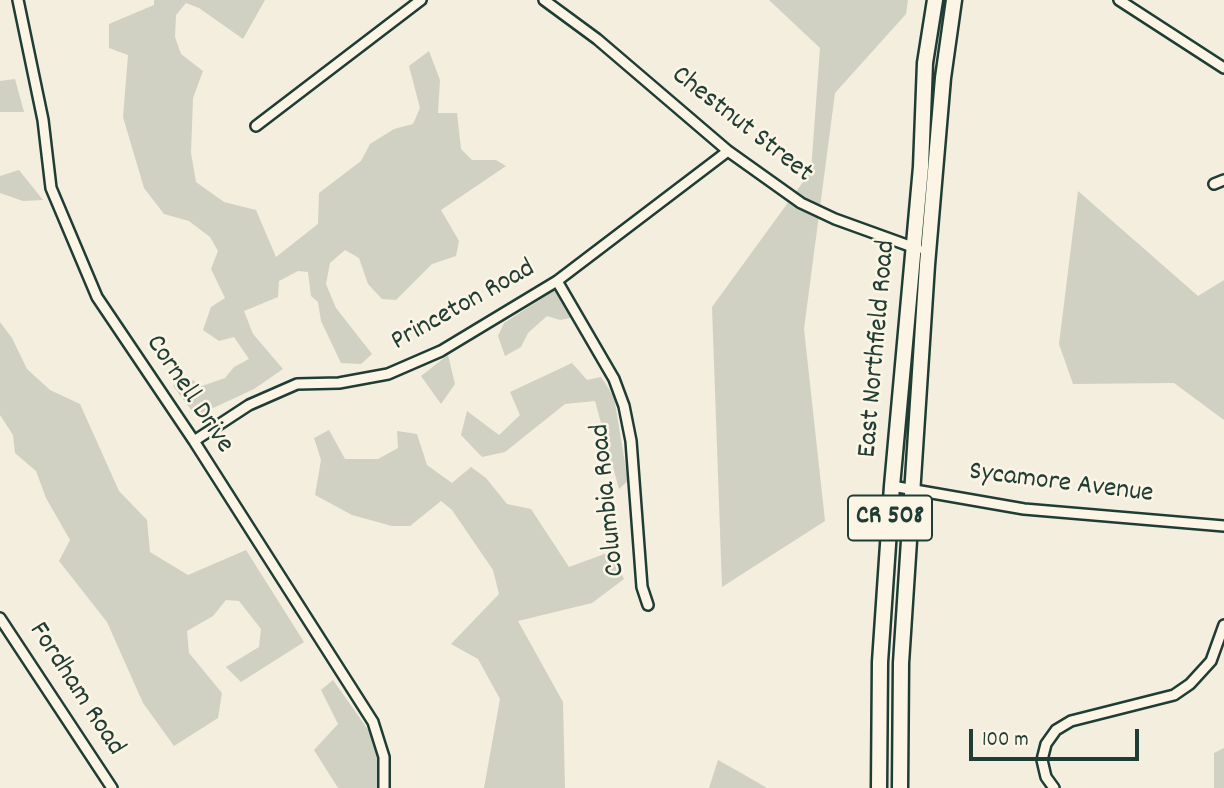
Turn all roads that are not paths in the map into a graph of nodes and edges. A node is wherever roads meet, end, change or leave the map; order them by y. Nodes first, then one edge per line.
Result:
1 (18, 0) edge
2 (421, 0) edge
3 (544, 0) edge
4 (935, 0) edge
5 (954, 0) edge
6 (1119, 0) edge
7 (1224, 68) edge
8 (256, 126) dead end
9 (728, 151) junction
10 (1224, 180) edge
11 (1214, 184) dead end
12 (913, 248) junction
13 (930, 251) junction
14 (557, 281) junction
15 (194, 441) junction
16 (892, 486) junction
17 (912, 488) junction
18 (1224, 526) edge
19 (648, 604) dead end
20 (0, 618) edge
21 (1224, 625) edge
22 (880, 662) junction
23 (901, 663) junction
24 (112, 788) edge
25 (384, 788) edge
26 (879, 788) edge
27 (900, 788) edge
28 (1054, 788) edge

1 - 15 street, Cornell Drive
2 - 8 street
3 - 9 street, Chestnut Street
4 - 12 main road, East Northfield Road / CR 508
5 - 13 main road, East Northfield Road / CR 508
6 - 7 street
9 - 12 street, Chestnut Street
9 - 14 street, Princeton Road
10 - 11 street
12 - 13 street, Chestnut Street
12 - 16 main road, East Northfield Road / CR 508
13 - 17 main road, East Northfield Road / CR 508
14 - 15 street, Princeton Road
14 - 19 street, Columbia Road
15 - 25 street, Cornell Drive
16 - 17 street, Sycamore Avenue
16 - 22 main road, East Northfield Road / CR 508
17 - 18 street, Sycamore Avenue
17 - 23 main road, East Northfield Road / CR 508
20 - 24 street, Fordham Road
21 - 28 street
22 - 23 main road
22 - 26 main road, East Northfield Road / CR 508
23 - 27 main road, East Northfield Road / CR 508

